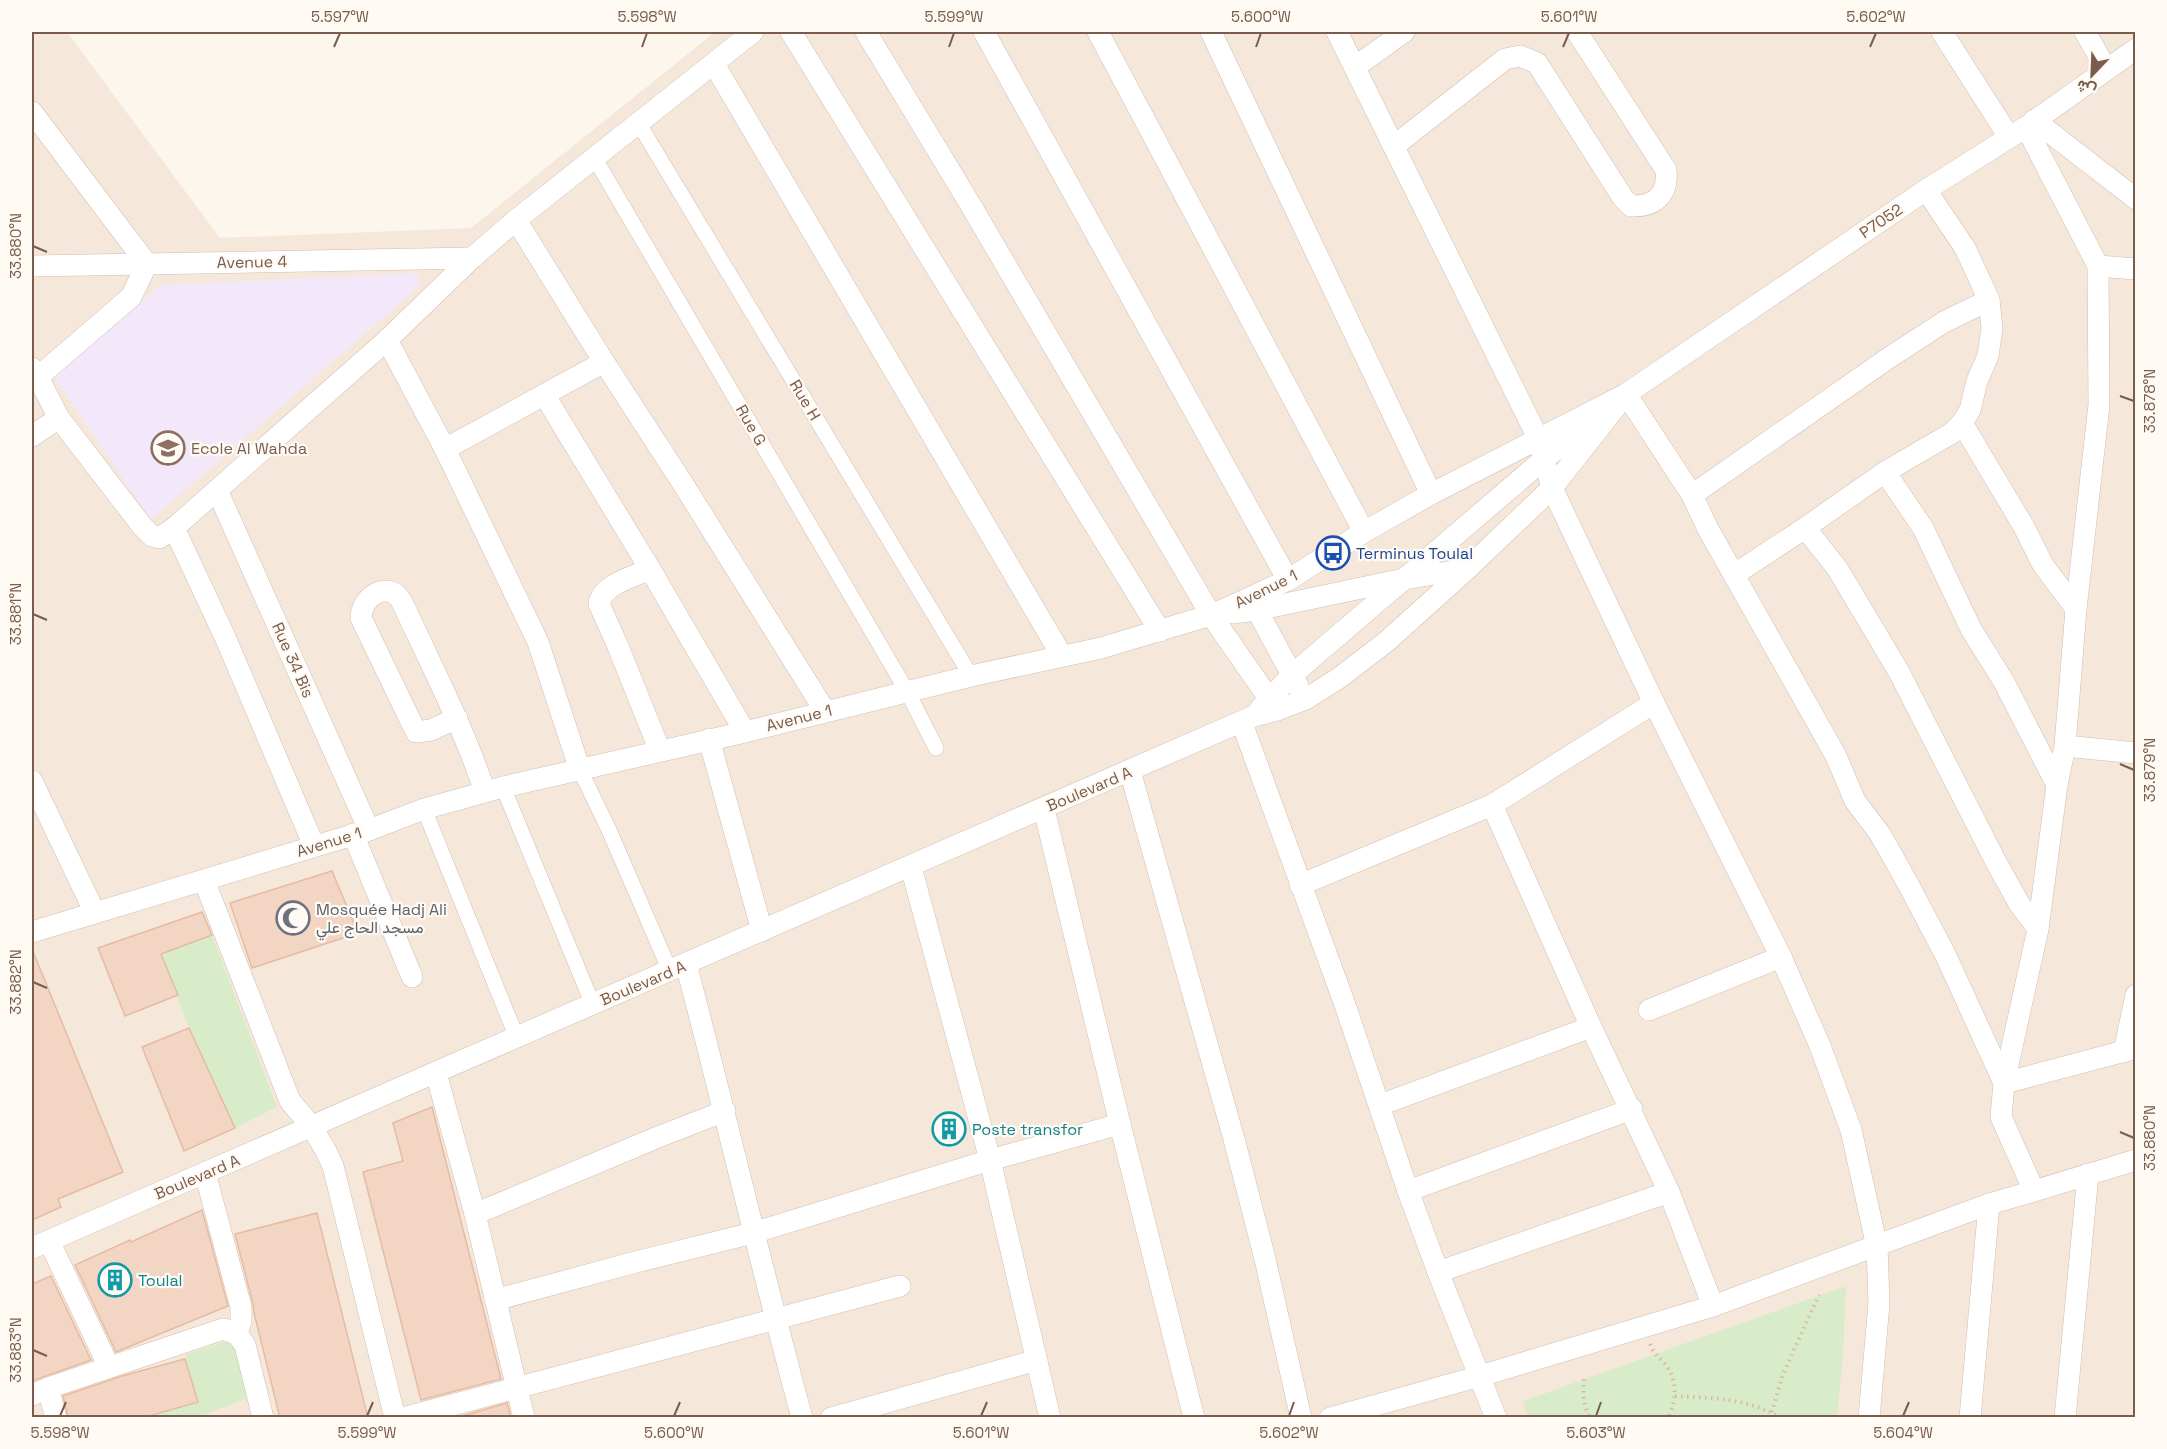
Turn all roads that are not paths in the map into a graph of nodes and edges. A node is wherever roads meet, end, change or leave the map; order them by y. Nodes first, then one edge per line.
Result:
1 (753, 32) edge
2 (791, 32) edge
3 (866, 32) edge
4 (984, 32) edge
5 (1098, 32) edge
6 (1211, 32) edge
7 (1337, 32) edge
8 (1404, 32) edge
9 (1577, 32) edge
10 (1942, 32) edge
11 (2085, 32) edge
12 (2136, 49) edge
13 (714, 64) junction
14 (1355, 67) junction
15 (2106, 69) junction
16 (32, 112) edge
17 (639, 124) junction
18 (2023, 128) junction
19 (1395, 146) junction
20 (594, 157) junction
21 (1926, 190) junction
22 (2135, 197) edge
23 (516, 220) junction
24 (32, 247) edge
25 (472, 258) junction
26 (147, 264) junction
27 (39, 266) edge
28 (2098, 266) junction
29 (2136, 269) edge
30 (1989, 300) junction
31 (387, 340) junction
32 (604, 362) junction
33 (35, 372) edge
34 (1626, 394) junction
35 (545, 396) junction
36 (59, 418) junction
37 (1962, 423) junction
38 (32, 436) edge
39 (1538, 438) junction
40 (445, 449) junction
41 (1543, 460) junction
42 (1885, 472) junction
43 (1552, 488) junction
44 (217, 490) junction
45 (1431, 494) junction
46 (1692, 495) junction
47 (174, 528) junction
48 (1805, 528) junction
49 (1364, 532) junction
50 (650, 569) junction
51 (1467, 569) junction
52 (1735, 574) junction
53 (1404, 579) junction
54 (1288, 580) junction
55 (1252, 605) junction
56 (2076, 609) junction
57 (1211, 615) junction
58 (1160, 631) junction
59 (1062, 656) junction
60 (1292, 675) junction
61 (971, 676) junction
62 (908, 693) junction
63 (1306, 699) junction
64 (1654, 703) junction
65 (1273, 704) junction
66 (825, 711) junction
67 (457, 718) junction
68 (1248, 720) junction
69 (745, 732) junction
70 (709, 739) junction
71 (2065, 746) junction
72 (936, 748) dead end
73 (660, 751) junction
74 (2136, 753) edge
75 (580, 770) junction
76 (1130, 771) junction
77 (32, 781) edge
78 (2057, 785) junction
79 (494, 790) junction
80 (1492, 805) junction
81 (424, 809) junction
82 (1044, 809) junction
83 (361, 832) junction
84 (314, 846) junction
85 (911, 867) junction
86 (204, 880) junction
87 (1300, 885) junction
88 (95, 913) junction
89 (2038, 929) junction
90 (762, 931) junction
91 (32, 932) edge
92 (1781, 957) junction
93 (678, 968) junction
94 (412, 977) dead end
95 (2136, 995) edge
96 (593, 1005) junction
97 (1649, 1010) dead end
98 (1591, 1027) junction
99 (517, 1038) junction
100 (2130, 1050) edge
101 (436, 1073) junction
102 (2004, 1083) junction
103 (1380, 1105) junction
104 (1632, 1109) junction
105 (725, 1111) junction
106 (1120, 1124) junction
107 (312, 1127) junction
108 (990, 1160) junction
109 (2136, 1160) edge
110 (205, 1173) junction
111 (2088, 1174) junction
112 (1408, 1191) junction
113 (2034, 1191) junction
114 (1670, 1192) junction
115 (1989, 1204) junction
116 (475, 1214) junction
117 (753, 1233) junction
118 (40, 1245) edge
119 (1877, 1247) junction
120 (1438, 1272) junction
121 (900, 1286) dead end
122 (495, 1300) junction
123 (1713, 1306) junction
124 (776, 1319) junction
125 (237, 1334) junction
126 (1037, 1360) junction
127 (109, 1367) junction
128 (1480, 1376) junction
129 (516, 1388) junction
130 (40, 1392) edge
131 (56, 1418) edge
132 (263, 1418) edge
133 (395, 1418) edge
134 (403, 1418) edge
135 (524, 1418) edge
136 (802, 1418) edge
137 (831, 1418) edge
138 (1050, 1418) edge
139 (1194, 1418) edge
140 (1302, 1418) edge
141 (1330, 1418) edge
142 (1496, 1418) edge
143 (1869, 1418) edge
144 (1971, 1418) edge
145 (2065, 1418) edge

1 - 13 street
2 - 58 street
3 - 57 street
4 - 54 street
5 - 49 street
6 - 45 street
7 - 14 street
8 - 14 street
9 - 19 street
10 - 18 street
11 - 15 street
12 - 15 street, P7052
13 - 17 street
13 - 59 street
14 - 19 street
15 - 18 street, P7052
16 - 26 street
17 - 20 street
17 - 61 street, Rue H
18 - 21 street, P7052
18 - 22 street
18 - 28 street
19 - 39 street
20 - 23 street
20 - 62 street, Rue G
21 - 30 street
21 - 34 street, P7052
23 - 25 street
23 - 32 street
24 - 27 street
25 - 26 street, Avenue 4
25 - 31 street
26 - 27 street, Avenue 4
26 - 33 street
28 - 29 street
28 - 56 street
30 - 37 street
30 - 46 street
31 - 40 street
31 - 44 street
32 - 35 street
32 - 66 street
33 - 36 street
34 - 39 street, P7052
34 - 41 street, P7052
34 - 43 street, P7052
34 - 46 street
35 - 40 street
35 - 50 street
36 - 38 street
36 - 47 street
37 - 42 street
37 - 56 street
39 - 41 street
39 - 45 street, Avenue 1
40 - 75 street
41 - 43 street
41 - 53 street, Boulevard A
42 - 48 street
42 - 78 street
43 - 51 street, Boulevard A
43 - 64 street
44 - 47 street
44 - 83 street, Rue 34 Bis
45 - 49 street, Avenue 1
46 - 52 street
47 - 84 street
48 - 52 street
48 - 89 street
49 - 54 street, Avenue 1
50 - 69 street
50 - 73 street
51 - 53 street
51 - 63 street, Boulevard A
52 - 102 street
53 - 55 street
53 - 60 street, Boulevard A
54 - 55 street, Avenue 1
55 - 57 street, Avenue 1
55 - 60 street
56 - 71 street
57 - 58 street, Avenue 1
57 - 65 street
58 - 59 street, Avenue 1
59 - 61 street, Avenue 1
60 - 63 street
60 - 65 street, Boulevard A
61 - 62 street, Avenue 1
62 - 66 street, Avenue 1
62 - 72 street, Rue G
63 - 65 street, Boulevard A
64 - 80 street
64 - 92 street
65 - 68 street, Boulevard A
66 - 69 street, Avenue 1
67 - 67 street
67 - 79 street
68 - 76 street, Boulevard A
68 - 87 street
69 - 70 street, Avenue 1
70 - 73 street, Avenue 1
70 - 90 street
71 - 74 street
71 - 78 street
73 - 75 street, Avenue 1
75 - 79 street, Avenue 1
75 - 93 street
76 - 82 street, Boulevard A
76 - 140 street
77 - 88 street
78 - 89 street
79 - 81 street, Avenue 1
79 - 96 street
80 - 87 street
80 - 98 street
81 - 83 street, Avenue 1
81 - 99 street
82 - 85 street, Boulevard A
82 - 106 street
83 - 84 street, Avenue 1
83 - 94 street, Rue 34 Bis
84 - 86 street, Avenue 1
85 - 90 street, Boulevard A
85 - 108 street
86 - 88 street, Avenue 1
86 - 107 street
87 - 103 street
88 - 91 street, Avenue 1
89 - 102 street
90 - 93 street, Boulevard A
92 - 97 street
92 - 119 street
93 - 96 street, Boulevard A
93 - 105 street
95 - 100 street
96 - 99 street, Boulevard A
98 - 103 street
98 - 104 street
99 - 101 street, Boulevard A
100 - 102 street
101 - 107 street, Boulevard A
101 - 116 street
102 - 113 street
103 - 112 street
104 - 112 street
104 - 114 street
105 - 116 street
105 - 117 street
106 - 108 street
106 - 139 street
107 - 110 street, Boulevard A
107 - 133 street
108 - 117 street
108 - 126 street
109 - 111 street
110 - 118 street, Boulevard A
110 - 125 street
111 - 113 street
111 - 145 street
112 - 120 street
113 - 115 street
114 - 120 street
114 - 123 street
115 - 119 street
115 - 144 street
116 - 122 street
117 - 122 street
117 - 124 street
118 - 127 street
119 - 123 street
119 - 143 street
120 - 128 street
121 - 124 street
122 - 129 street
123 - 128 street
124 - 129 street
124 - 136 street
125 - 127 street
125 - 132 street
126 - 137 street
126 - 138 street
127 - 130 street
128 - 141 street
128 - 142 street
129 - 134 street
129 - 135 street
130 - 131 street

